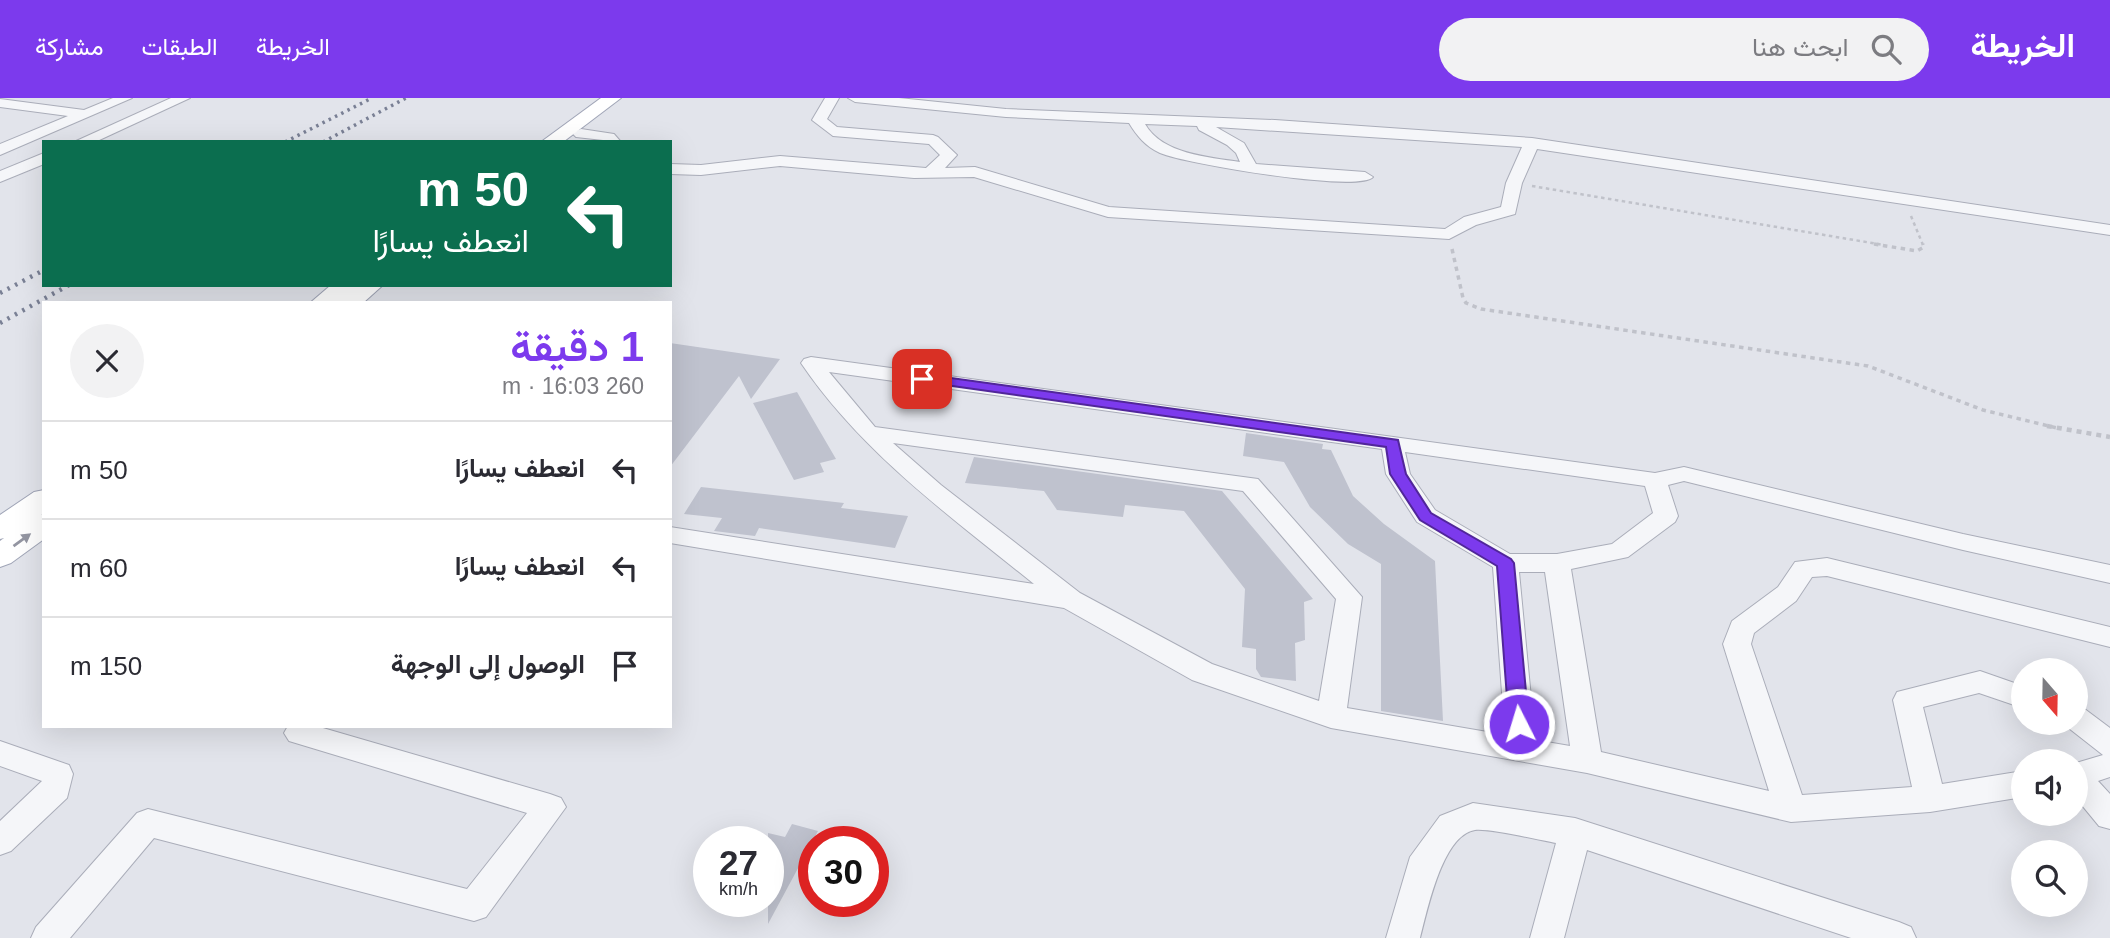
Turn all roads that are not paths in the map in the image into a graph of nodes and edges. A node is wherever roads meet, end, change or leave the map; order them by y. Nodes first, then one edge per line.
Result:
1 (8, 98) edge
2 (125, 98) edge
3 (183, 98) edge
4 (612, 98) edge
5 (632, 98) edge
6 (832, 98) edge
7 (855, 98) edge
8 (0, 102) edge
9 (85, 115) junction
10 (1135, 120) junction
11 (1197, 123) junction
12 (583, 129) edge
13 (0, 135) edge
14 (28, 139) junction
15 (87, 140) edge
16 (555, 140) edge
17 (611, 140) edge
18 (42, 141) edge
19 (1532, 143) junction
20 (0, 150) edge
21 (42, 159) edge
22 (1249, 166) junction
23 (672, 169) edge
24 (932, 171) junction
25 (1, 176) edge
26 (1365, 177) dead end
27 (2110, 230) edge
28 (343, 287) edge
29 (369, 287) edge
30 (324, 301) edge
31 (351, 301) edge
32 (868, 433) junction
33 (1392, 443) junction
34 (1655, 480) junction
35 (42, 500) edge
36 (42, 525) edge
37 (0, 529) edge
38 (672, 535) edge
39 (0, 556) edge
40 (1505, 563) junction
41 (1557, 563) junction
42 (2110, 574) edge
43 (1072, 600) junction
44 (2110, 637) edge
45 (2011, 693) edge
46 (1331, 717) junction
47 (2088, 728) edge
48 (299, 733) dead end
49 (2110, 745) edge
50 (1521, 750) junction
51 (0, 753) edge
52 (1587, 761) junction
53 (2110, 765) edge
54 (2088, 772) edge
55 (2011, 786) edge
56 (2088, 790) edge
57 (1930, 799) junction
58 (1791, 809) junction
59 (2110, 816) edge
60 (1575, 832) junction
61 (0, 841) edge
62 (48, 938) edge
63 (1404, 938) edge
64 (1547, 938) edge
65 (1899, 938) edge

1 - 8 street
2 - 9 street
3 - 15 street
4 - 12 main road
5 - 12 main road
6 - 24 street
7 - 10 street
8 - 9 street
9 - 14 street
10 - 11 street
10 - 22 street
11 - 19 street
11 - 22 street
12 - 16 main road
12 - 17 street
13 - 14 street
14 - 18 street
14 - 20 street
19 - 24 street
19 - 27 street
21 - 25 street
22 - 26 street
23 - 24 street
28 - 30 main road
29 - 31 main road
32 - 33 street
32 - 43 street
32 - 46 street
33 - 34 street
33 - 40 street
34 - 41 street
34 - 42 street
35 - 37 main road
39 -> 36 main road
38 - 43 street
40 - 41 street
40 - 50 street
41 - 52 street
43 - 46 street
44 - 58 street
45 - 57 street
46 - 50 street
47 - 49 street
48 - 62 street
50 - 52 street
51 - 61 street
52 - 58 street
53 - 54 street
55 - 57 street
56 - 59 street
57 - 58 street
60 - 63 street
60 - 64 street
60 - 65 street

